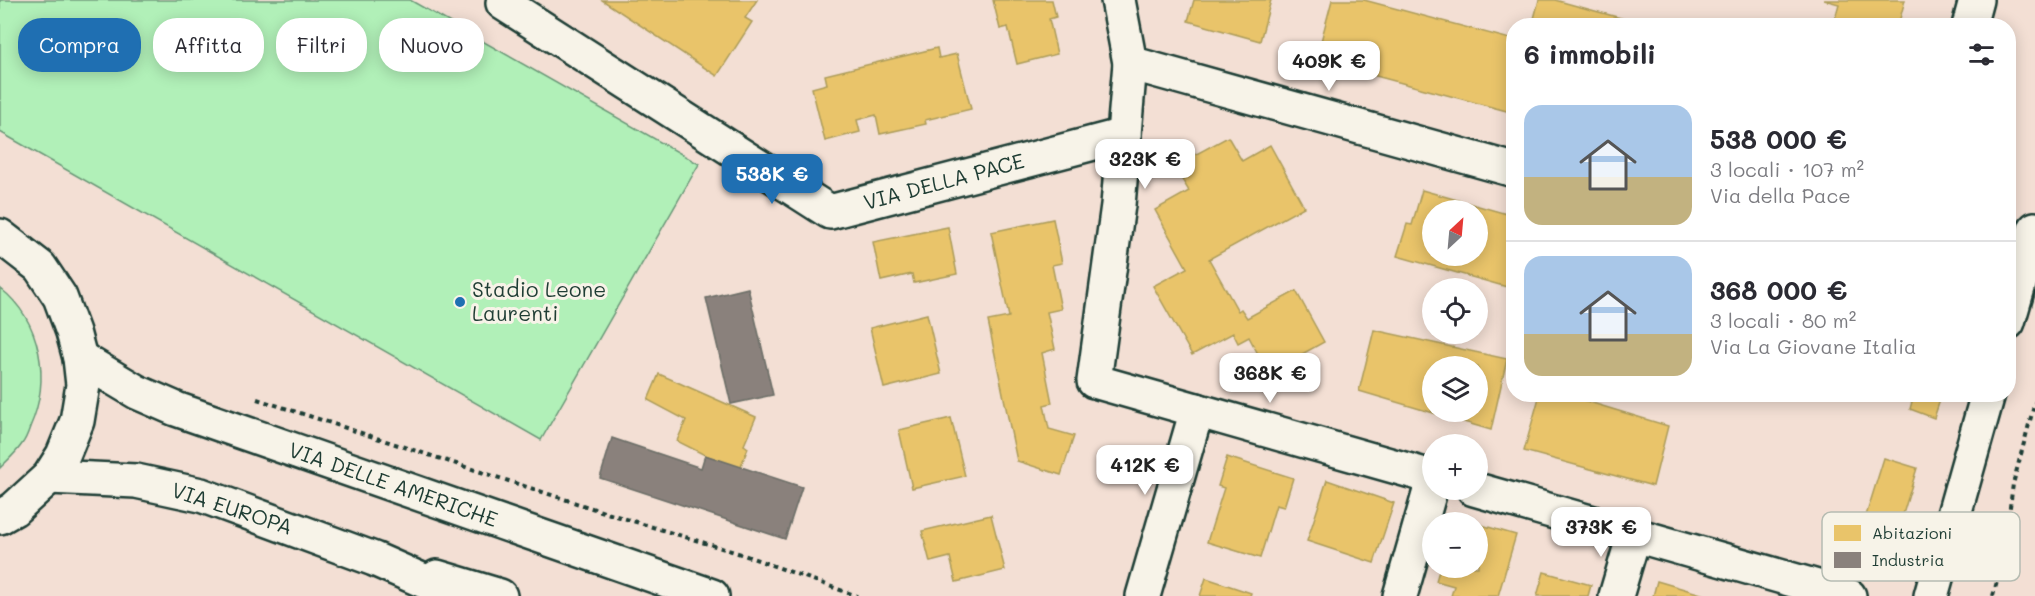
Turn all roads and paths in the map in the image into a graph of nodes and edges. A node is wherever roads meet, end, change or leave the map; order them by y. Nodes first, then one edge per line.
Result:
1 (505, 0) edge
2 (1118, 0) edge
3 (1976, 0) edge
4 (1971, 18) edge
5 (1130, 63) junction
6 (1124, 135) junction
7 (1506, 168) edge
8 (2035, 229) edge
9 (0, 236) edge
10 (2016, 293) edge
11 (80, 358) junction
12 (249, 397) dead end
13 (1986, 402) edge
14 (2035, 402) edge
15 (1197, 410) junction
16 (1422, 474) edge
17 (50, 477) junction
18 (1488, 493) edge
19 (1427, 500) edge
20 (1955, 512) edge
21 (2009, 512) edge
22 (0, 517) edge
23 (1634, 534) junction
24 (374, 559) junction
25 (1935, 581) edge
26 (1997, 581) edge
27 (458, 596) edge
28 (500, 596) edge
29 (712, 596) edge
30 (857, 596) edge
31 (1143, 596) edge
32 (1400, 596) edge
33 (1616, 596) edge
34 (1849, 596) edge
35 (1931, 596) edge
36 (1993, 596) edge

1 - 6 street, VIA DELLA PACE
2 - 5 street
3 - 4 street
5 - 6 street
5 - 7 street
6 - 15 street
8 - 10 street
9 - 11 street
11 - 17 street
11 - 29 street, VIA DELLE AMERICHE
12 - 30 path
13 - 20 street
14 - 21 path
15 - 16 street
15 - 31 street
17 - 22 street
17 - 24 street, VIA EUROPA
18 - 23 street
19 - 32 street
23 - 33 street
23 - 34 street
24 - 27 street
24 - 28 street
25 - 35 street
26 - 36 path

